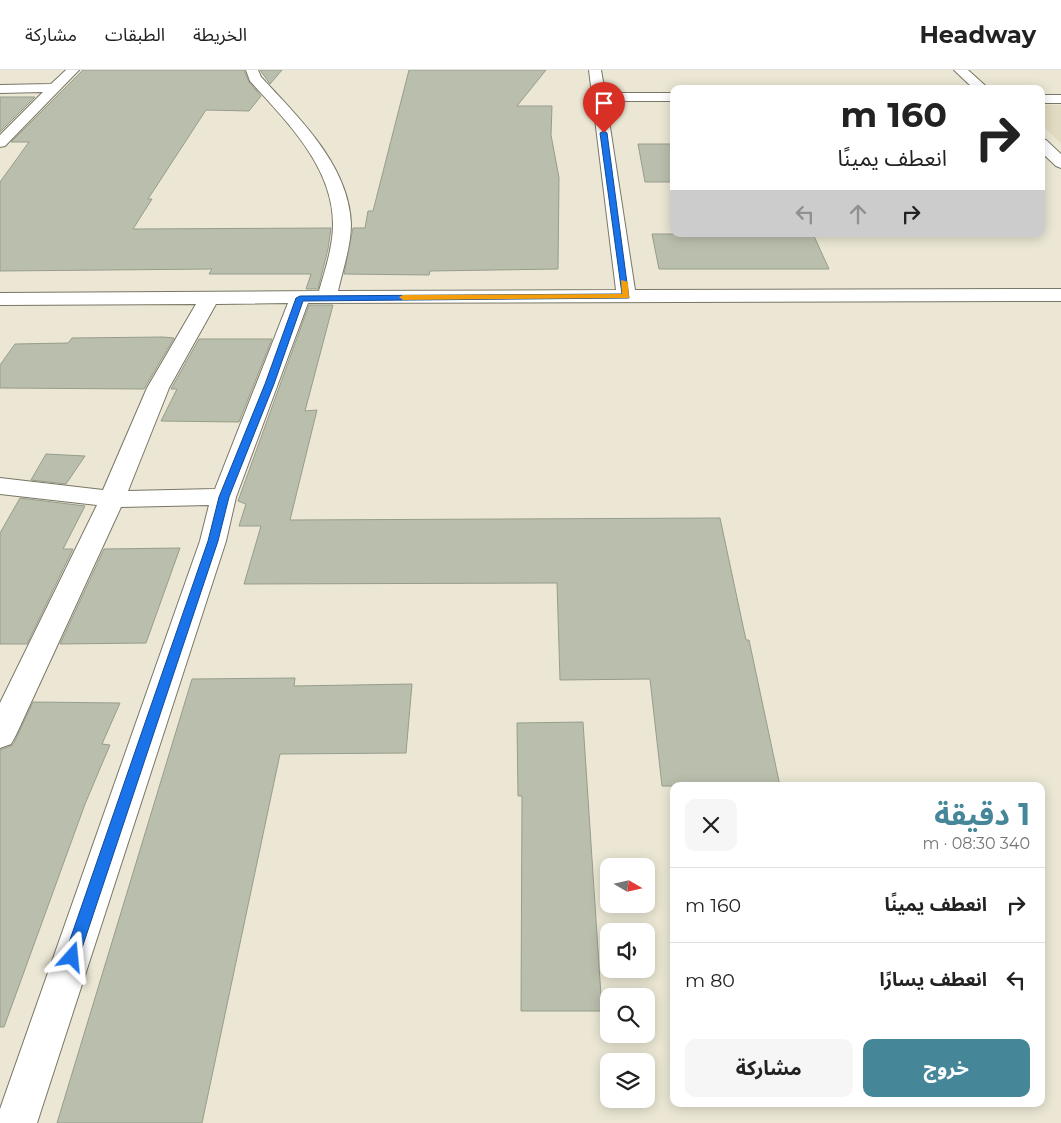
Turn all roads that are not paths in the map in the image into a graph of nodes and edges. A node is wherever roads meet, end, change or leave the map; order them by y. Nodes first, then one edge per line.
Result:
1 (73, 70) edge
2 (252, 70) edge
3 (595, 70) edge
4 (960, 70) edge
5 (977, 85) edge
6 (53, 88) junction
7 (0, 89) edge
8 (598, 97) junction
9 (670, 97) edge
10 (1045, 99) edge
11 (1061, 99) edge
12 (0, 143) edge
13 (1045, 147) edge
14 (1061, 163) edge
15 (1061, 295) edge
16 (626, 296) junction
17 (209, 298) junction
18 (314, 298) junction
19 (0, 299) edge
20 (0, 486) edge
21 (224, 497) junction
22 (112, 499) junction
23 (0, 735) edge
24 (16, 1123) edge

1 - 6 street
2 - 18 street
3 - 8 street
4 - 5 street
6 - 7 street
6 - 12 street
8 - 9 street
8 - 16 street
10 - 11 street
13 - 14 street
15 - 16 street
16 - 18 street
17 - 18 street
17 - 19 street
17 - 22 street
18 - 21 street
20 - 22 street
21 - 22 street
21 - 24 street
22 - 23 street

